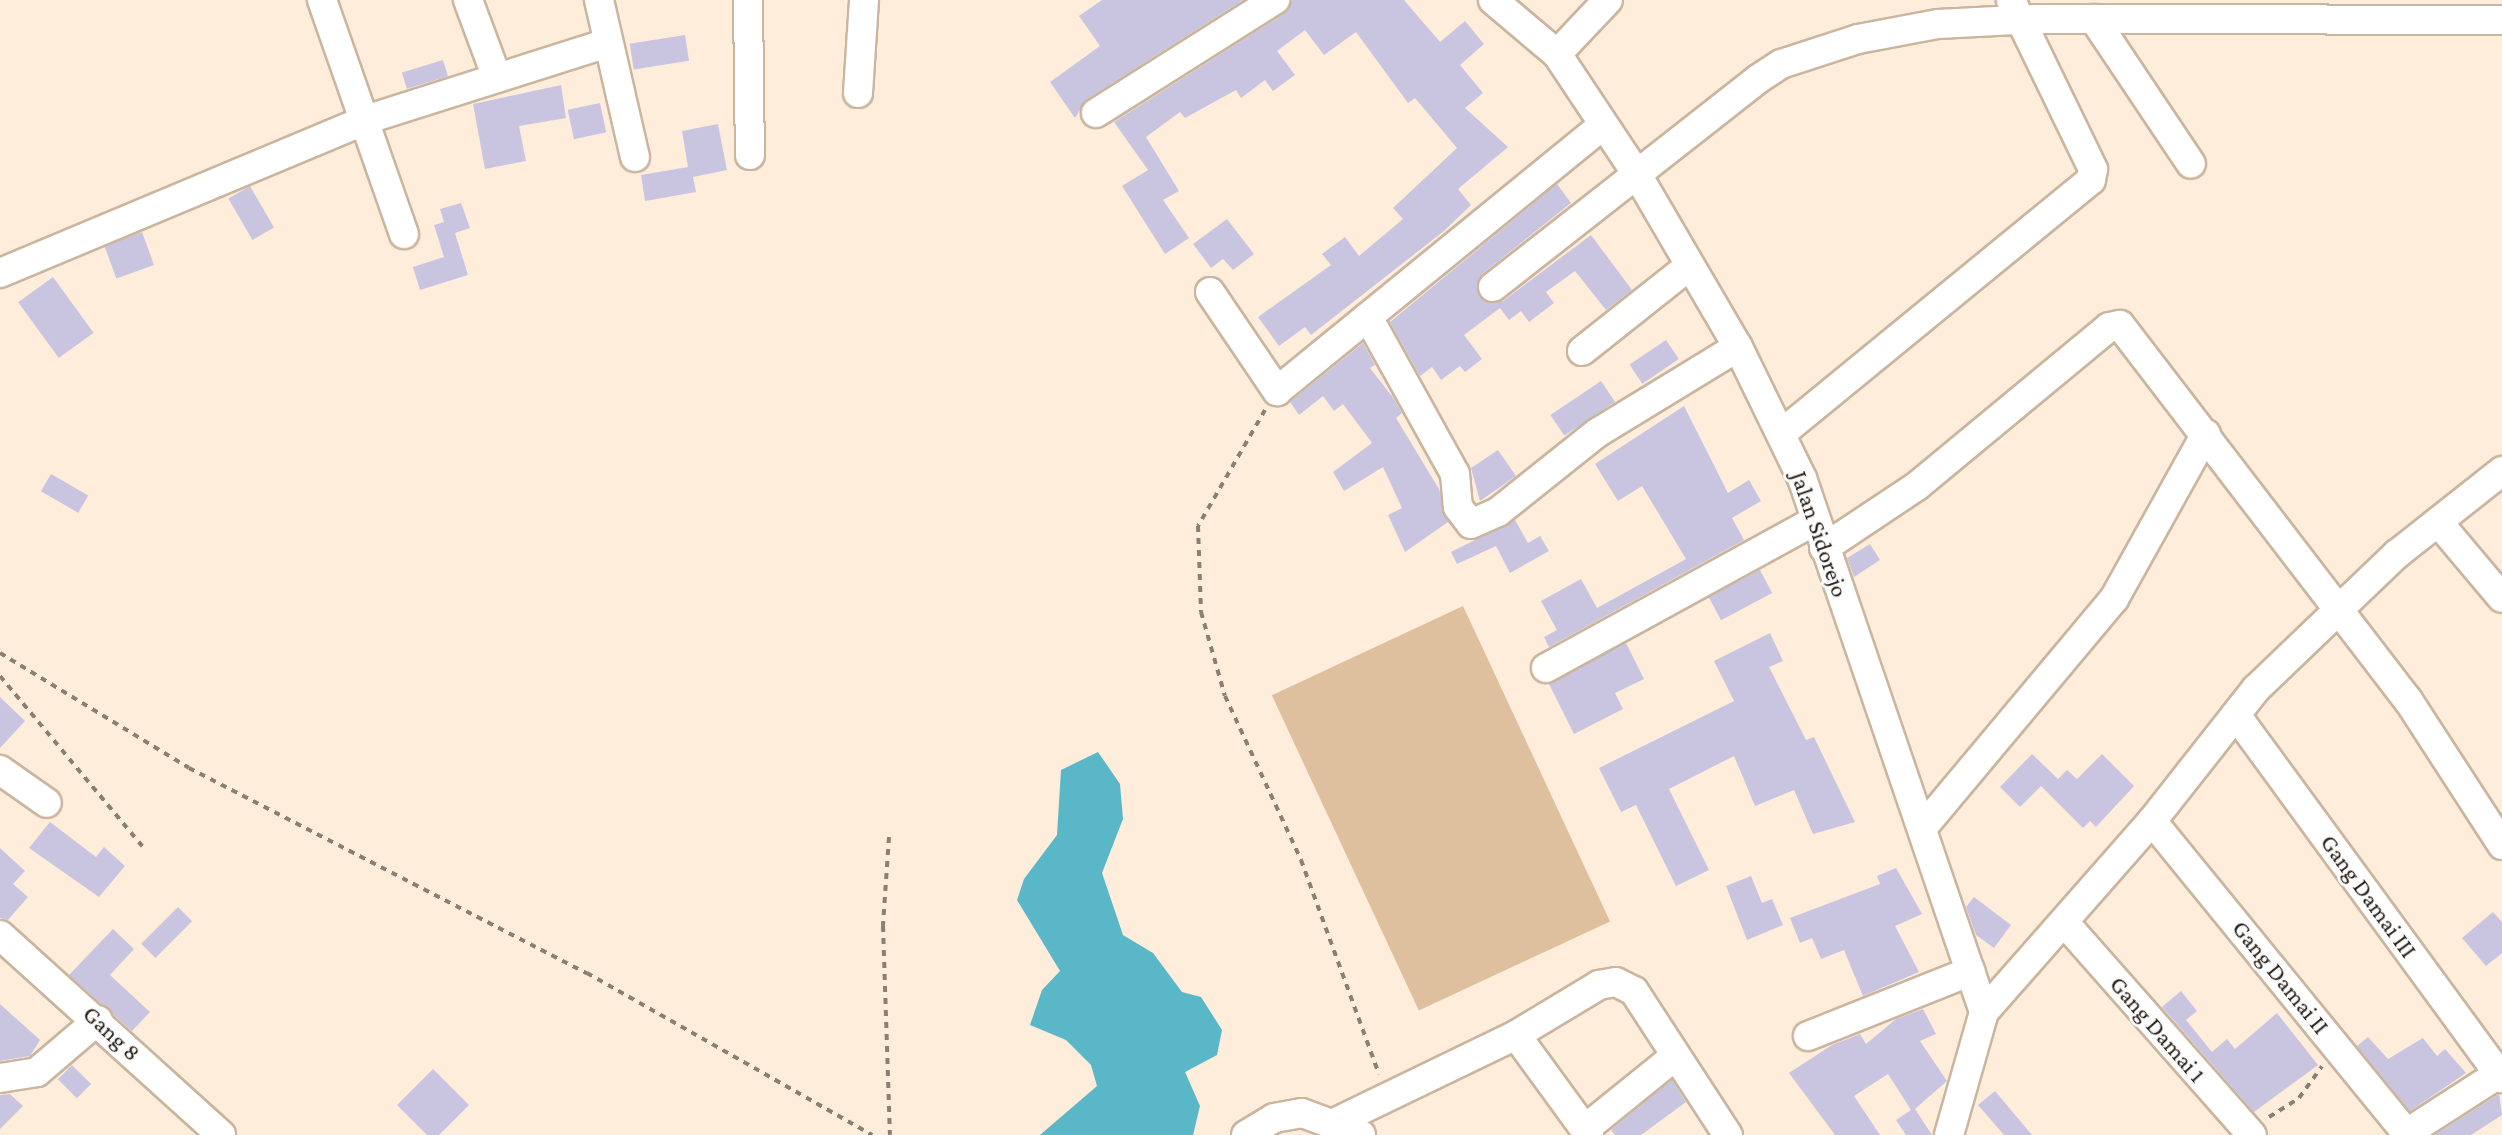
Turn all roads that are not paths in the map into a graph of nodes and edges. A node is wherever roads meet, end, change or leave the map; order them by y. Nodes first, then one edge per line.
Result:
1 (322, 0) edge
2 (468, 0) edge
3 (599, 0) edge
4 (748, 0) edge
5 (864, 0) edge
6 (1275, 0) edge
7 (1493, 0) edge
8 (1608, 0) edge
9 (2018, 10) edge
10 (2094, 19) junction
11 (2502, 20) edge
12 (608, 43) junction
13 (1557, 54) junction
14 (497, 78) junction
15 (858, 93) dead end
16 (1096, 113) dead end
17 (365, 120) junction
18 (1603, 125) junction
19 (750, 155) dead end
20 (635, 157) dead end
21 (2191, 164) dead end
22 (1638, 176) junction
23 (404, 234) dead end
24 (1688, 267) junction
25 (0, 273) edge
26 (1493, 287) dead end
27 (1210, 292) dead end
28 (1368, 317) junction
29 (1738, 347) junction
30 (1582, 351) dead end
31 (1782, 433) junction
32 (2206, 434) junction
33 (2502, 471) edge
34 (1814, 521) junction
35 (2438, 522) junction
36 (1824, 548) junction
37 (2502, 598) edge
38 (2339, 612) junction
39 (1546, 668) dead end
40 (2236, 715) junction
41 (0, 770) edge
42 (47, 803) dead end
43 (2152, 821) junction
44 (1924, 826) junction
45 (2502, 845) edge
46 (2064, 922) junction
47 (0, 935) edge
48 (1971, 971) junction
49 (1984, 1012) junction
50 (98, 1020) junction
51 (1516, 1035) junction
52 (1808, 1036) dead end
53 (1674, 1057) junction
54 (2501, 1076) edge
55 (0, 1078) edge
56 (1334, 1123) junction
57 (2246, 1129) edge
58 (1716, 1131) edge
59 (1587, 1132) edge
60 (2407, 1134) edge
61 (221, 1135) edge
62 (1246, 1135) edge
63 (1361, 1135) edge
64 (1949, 1135) edge

1 - 17 street
2 - 14 street
3 - 12 street
4 - 19 street
5 - 15 street
6 - 16 street
7 - 13 street, Jalan Sidorejo
8 - 13 street
9 - 10 street
9 - 22 street
9 - 31 street
10 - 11 street
10 - 21 street
12 - 14 street
12 - 20 street
13 - 18 street, Jalan Sidorejo
14 - 17 street
17 - 23 street
17 - 25 street
18 - 22 street, Jalan Sidorejo
18 - 28 street
22 - 24 street, Jalan Sidorejo
22 - 26 street
24 - 29 street, Jalan Sidorejo
24 - 30 street
27 - 28 street
28 - 29 street
29 - 31 street, Jalan Sidorejo
31 - 34 street, Jalan Sidorejo
32 - 36 street
32 - 38 street
32 - 44 street
33 - 35 street
34 - 36 street, Jalan Sidorejo
34 - 39 street
35 - 37 street
35 - 38 street
36 - 44 street, Jalan Sidorejo
38 - 40 street
38 - 45 street
40 - 43 street
40 - 54 street, Gang Damai III
41 - 42 street
43 - 46 street
43 - 60 street, Gang Damai II
44 - 48 street, Jalan Sidorejo
46 - 49 street
46 - 57 street, Gang Damai 1
47 - 50 street, Gang 8
48 - 49 street, Jalan Sidorejo
48 - 52 street
49 - 64 street
50 - 55 street
50 - 61 street, Gang 8
51 - 53 street
51 - 56 street
51 - 59 street
53 - 58 street
53 - 59 street
54 - 60 street
56 - 62 street
56 - 63 street

